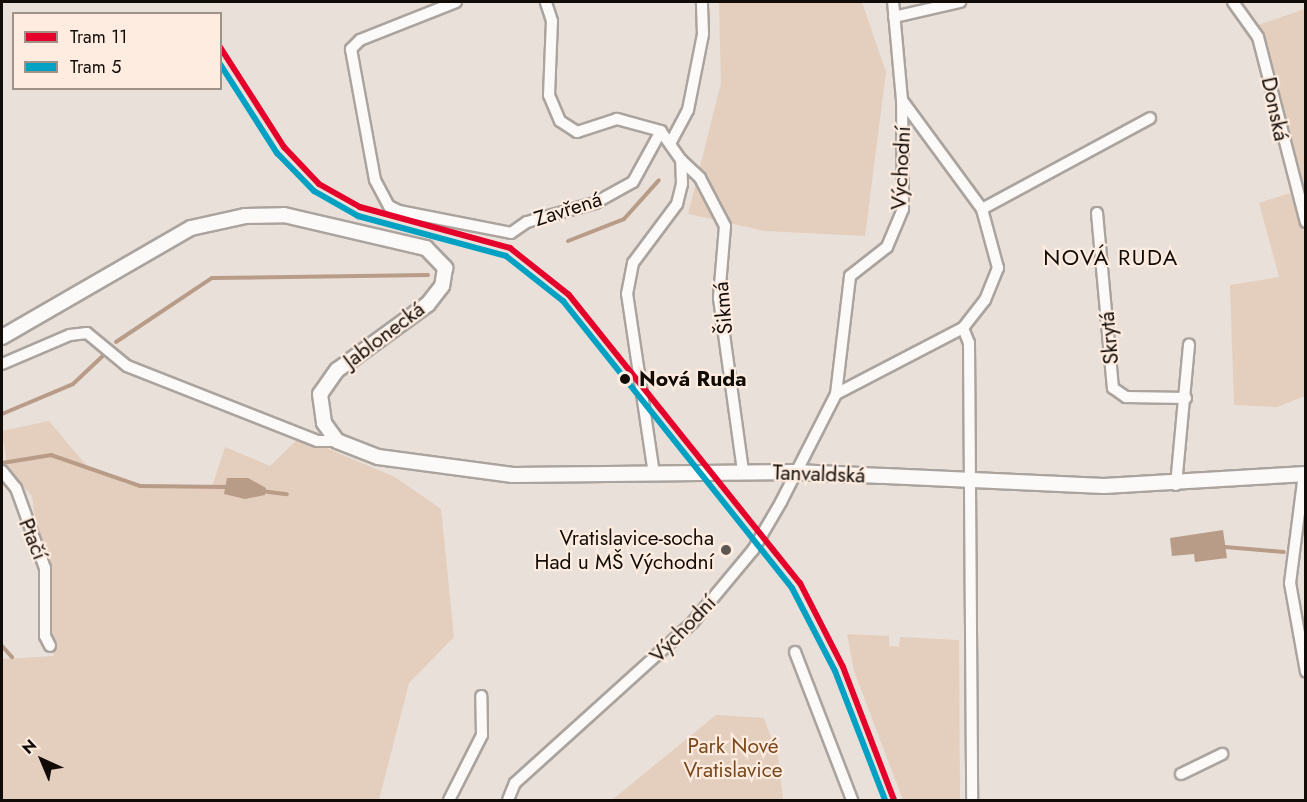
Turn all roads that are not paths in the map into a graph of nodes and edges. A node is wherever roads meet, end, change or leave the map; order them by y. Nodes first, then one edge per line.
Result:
1 (456, 2) edge
2 (546, 2) edge
3 (702, 2) edge
4 (893, 2) edge
5 (960, 2) edge
6 (1233, 2) edge
7 (894, 17) junction
8 (902, 100) junction
9 (1150, 118) dead end
10 (661, 131) junction
11 (671, 142) junction
12 (681, 159) junction
13 (982, 209) junction
14 (1097, 213) dead end
15 (1305, 222) edge
16 (963, 328) junction
17 (2, 337) edge
18 (1189, 345) dead end
19 (2, 364) edge
20 (836, 394) junction
21 (1186, 398) junction
22 (338, 441) junction
23 (2, 471) edge
24 (743, 472) junction
25 (795, 472) junction
26 (654, 474) junction
27 (1305, 474) edge
28 (968, 481) junction
29 (1176, 485) junction
30 (50, 646) dead end
31 (795, 652) dead end
32 (1305, 672) edge
33 (481, 696) dead end
34 (1222, 754) dead end
35 (1181, 774) dead end
36 (449, 801) edge
37 (508, 801) edge
38 (852, 801) edge
39 (972, 801) edge

1 - 10 street, Zavřená
2 - 10 street
3 - 11 street
4 - 7 street, Východní
5 - 7 street
6 - 15 street, Donská
7 - 8 street, Východní
8 - 13 street, Východní
8 - 20 street, Východní
9 - 13 street
10 - 11 street, Šikmá
11 - 12 street, Šikmá
12 - 24 street, Šikmá
12 - 26 street
13 - 16 street, Východní
14 - 21 street, Skrytá
16 - 20 street, Východní
16 - 28 street
17 - 22 main road, Jablonecká
18 - 21 street
19 - 22 street
20 - 25 street, Východní
21 - 29 street
22 - 26 main road, Tanvaldská
23 - 30 street, Ptačí
24 - 25 main road, Tanvaldská
24 - 26 main road, Tanvaldská
25 - 28 main road, Tanvaldská
25 - 37 street, Východní
27 - 29 main road, Tanvaldská
27 - 32 street
28 - 29 main road, Tanvaldská
28 - 39 street
31 - 38 street
33 - 36 street
34 - 35 street

